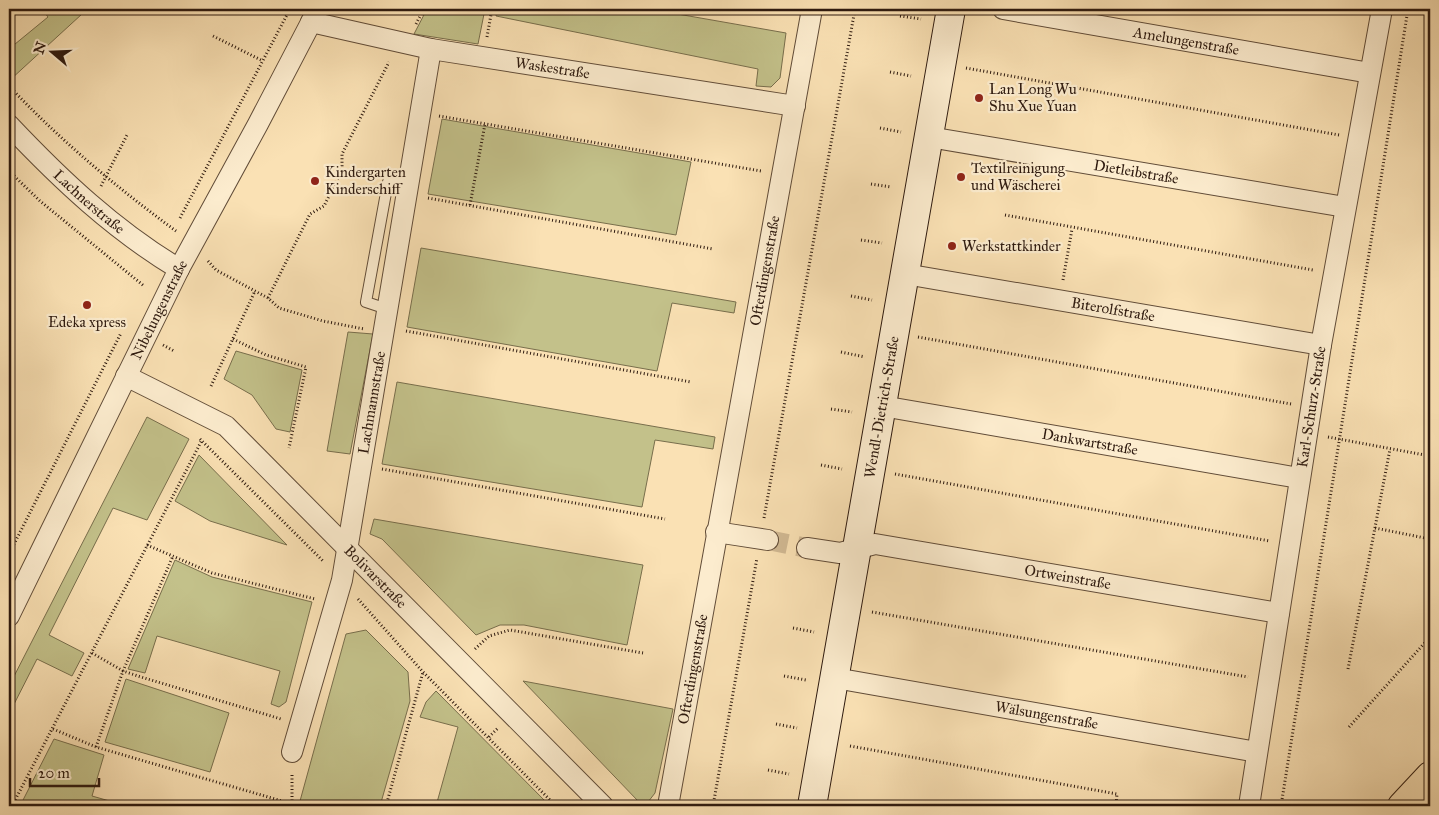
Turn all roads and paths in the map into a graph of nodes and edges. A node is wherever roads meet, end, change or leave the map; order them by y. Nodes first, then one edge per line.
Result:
1 (492, 9) edge
2 (812, 9) edge
3 (855, 9) edge
4 (951, 9) edge
5 (1003, 9) edge
6 (1382, 9) edge
7 (1408, 9) edge
8 (315, 15) edge
9 (900, 16) dead end
10 (921, 19) dead end
11 (213, 36) dead end
12 (399, 42) junction
13 (431, 49) junction
14 (483, 57) junction
15 (262, 61) dead end
16 (965, 68) dead end
17 (890, 72) dead end
18 (1370, 74) junction
19 (911, 76) dead end
20 (9, 86) edge
21 (795, 106) junction
22 (419, 112) junction
23 (485, 124) junction
24 (9, 125) edge
25 (880, 128) dead end
26 (901, 132) dead end
27 (128, 133) dead end
28 (1344, 136) dead end
29 (928, 137) junction
30 (9, 171) edge
31 (771, 172) dead end
32 (107, 178) junction
33 (871, 184) dead end
34 (407, 186) junction
35 (891, 187) dead end
36 (470, 205) junction
37 (1345, 207) junction
38 (1005, 215) dead end
39 (1072, 229) junction
40 (861, 240) dead end
41 (882, 244) dead end
42 (192, 245) junction
43 (713, 248) dead end
44 (179, 269) junction
45 (1321, 272) dead end
46 (905, 274) junction
47 (144, 286) dead end
48 (255, 291) junction
49 (851, 296) dead end
50 (268, 298) junction
51 (872, 300) dead end
52 (1060, 300) junction
53 (385, 323) junction
54 (914, 336) dead end
55 (233, 339) junction
56 (1321, 345) junction
57 (841, 352) dead end
58 (869, 358) dead end
59 (126, 376) junction
60 (691, 382) dead end
61 (211, 386) dead end
62 (882, 406) junction
63 (1311, 407) junction
64 (831, 408) dead end
65 (852, 412) dead end
66 (1307, 433) junction
67 (202, 440) dead end
68 (1340, 440) junction
69 (289, 448) dead end
70 (1390, 449) junction
71 (1430, 456) edge
72 (821, 465) dead end
73 (378, 468) dead end
74 (842, 469) dead end
75 (895, 474) dead end
76 (1299, 478) junction
77 (665, 519) dead end
78 (1375, 528) junction
79 (716, 532) junction
80 (764, 539) junction
81 (1430, 539) edge
82 (1273, 542) dead end
83 (147, 545) junction
84 (347, 547) junction
85 (807, 548) tunnel mouth
86 (857, 548) junction
87 (174, 556) junction
88 (336, 604) junction
89 (872, 612) dead end
90 (1279, 613) junction
91 (9, 616) edge
92 (793, 628) dead end
93 (814, 632) dead end
94 (1430, 638) edge
95 (92, 653) junction
96 (643, 653) dead end
97 (459, 662) junction
98 (1348, 669) dead end
99 (123, 671) junction
100 (423, 672) dead end
101 (784, 676) dead end
102 (835, 678) junction
103 (1249, 678) dead end
104 (806, 680) dead end
105 (776, 724) dead end
106 (301, 725) junction
107 (797, 728) dead end
108 (1349, 728) dead end
109 (53, 729) junction
110 (850, 746) dead end
111 (96, 747) junction
112 (292, 752) joint
113 (1257, 752) junction
114 (768, 770) dead end
115 (789, 774) dead end
116 (1430, 776) edge
117 (292, 805) edge
118 (12, 806) edge
119 (299, 806) edge
120 (386, 806) edge
121 (603, 806) edge
122 (668, 806) edge
123 (713, 806) edge
124 (812, 806) edge
125 (1116, 806) edge
126 (1249, 806) edge
127 (1281, 806) edge
128 (1402, 806) edge

1 - 14 path
2 - 21 street, Ofterdingenstraße
3 - 80 path
4 - 29 street, Wendl-Dietrich-Straße
5 - 18 street, Amelungenstraße
6 - 18 street, Karl-Schurz-Straße
7 - 68 path
8 - 12 street, Waskestraße
8 - 42 street, Nibelungenstraße
9 - 10 path
11 - 15 path
12 - 13 street, Waskestraße
12 - 50 path
13 - 14 street, Waskestraße
13 - 22 street, Lachmannstraße
14 - 21 street, Waskestraße
16 - 28 path
17 - 19 path
18 - 37 street, Karl-Schurz-Straße
20 - 32 path
21 - 79 street, Ofterdingenstraße
22 - 23 path
22 - 34 street, Lachmannstraße
23 - 31 path
23 - 36 path
24 - 44 street, Lachnerstraße
25 - 26 path
27 - 32 path
29 - 37 street, Dietleibstraße
29 - 46 street, Wendl-Dietrich-Straße
30 - 47 path
32 - 42 path
33 - 35 path
34 - 36 path
34 - 53 street, Lachmannstraße
36 - 43 path
37 - 56 street, Karl-Schurz-Straße
38 - 39 path
39 - 45 path
39 - 52 path
40 - 41 path
42 - 44 street, Nibelungenstraße
42 - 48 path
44 - 59 street, Nibelungenstraße
46 - 52 street, Biterolfstraße
46 - 62 street, Wendl-Dietrich-Straße
48 - 50 path
48 - 55 path
49 - 51 path
50 - 53 path
52 - 56 street, Biterolfstraße
53 - 60 path
53 - 84 street, Lachmannstraße
54 - 63 path
55 - 61 path
55 - 69 path
56 - 63 street, Karl-Schurz-Straße
57 - 58 path
59 - 84 street, Bolivarstraße
59 - 91 street, Nibelungenstraße
62 - 76 street, Dankwartstraße
62 - 86 street, Wendl-Dietrich-Straße
63 - 66 street, Karl-Schurz-Straße
64 - 65 path
66 - 68 path
66 - 76 street, Karl-Schurz-Straße
67 - 83 path
68 - 70 path
68 - 127 path
70 - 71 path
70 - 78 path
72 - 74 path
73 - 77 path
75 - 82 path
76 - 90 street, Karl-Schurz-Straße
78 - 81 path
78 - 98 path
79 - 80 street
79 - 122 street, Ofterdingenstraße
80 - 123 path
83 - 87 path
83 - 95 path
84 - 88 street, Lachmannstraße
84 - 97 street, Bolivarstraße
85 - 86 street
86 - 90 street, Ortweinstraße
86 - 102 street, Wendl-Dietrich-Straße
87 - 88 path
87 - 99 path
88 - 106 street, Lachmannstraße
89 - 103 path
90 - 113 street, Karl-Schurz-Straße
92 - 93 path
94 - 108 path
95 - 99 path
95 - 109 path
96 - 97 path
97 - 121 street, Bolivarstraße
99 - 106 path
99 - 111 path
100 - 120 path
101 - 104 path
102 - 113 street, Wälsungenstraße
102 - 124 street, Wendl-Dietrich-Straße
105 - 107 path
106 - 112 street, Lachmannstraße
109 - 111 path
109 - 118 path
110 - 125 path
111 - 117 path
112 - 117 path
113 - 126 street, Karl-Schurz-Straße
114 - 115 path
116 - 128 main road
117 - 119 path

